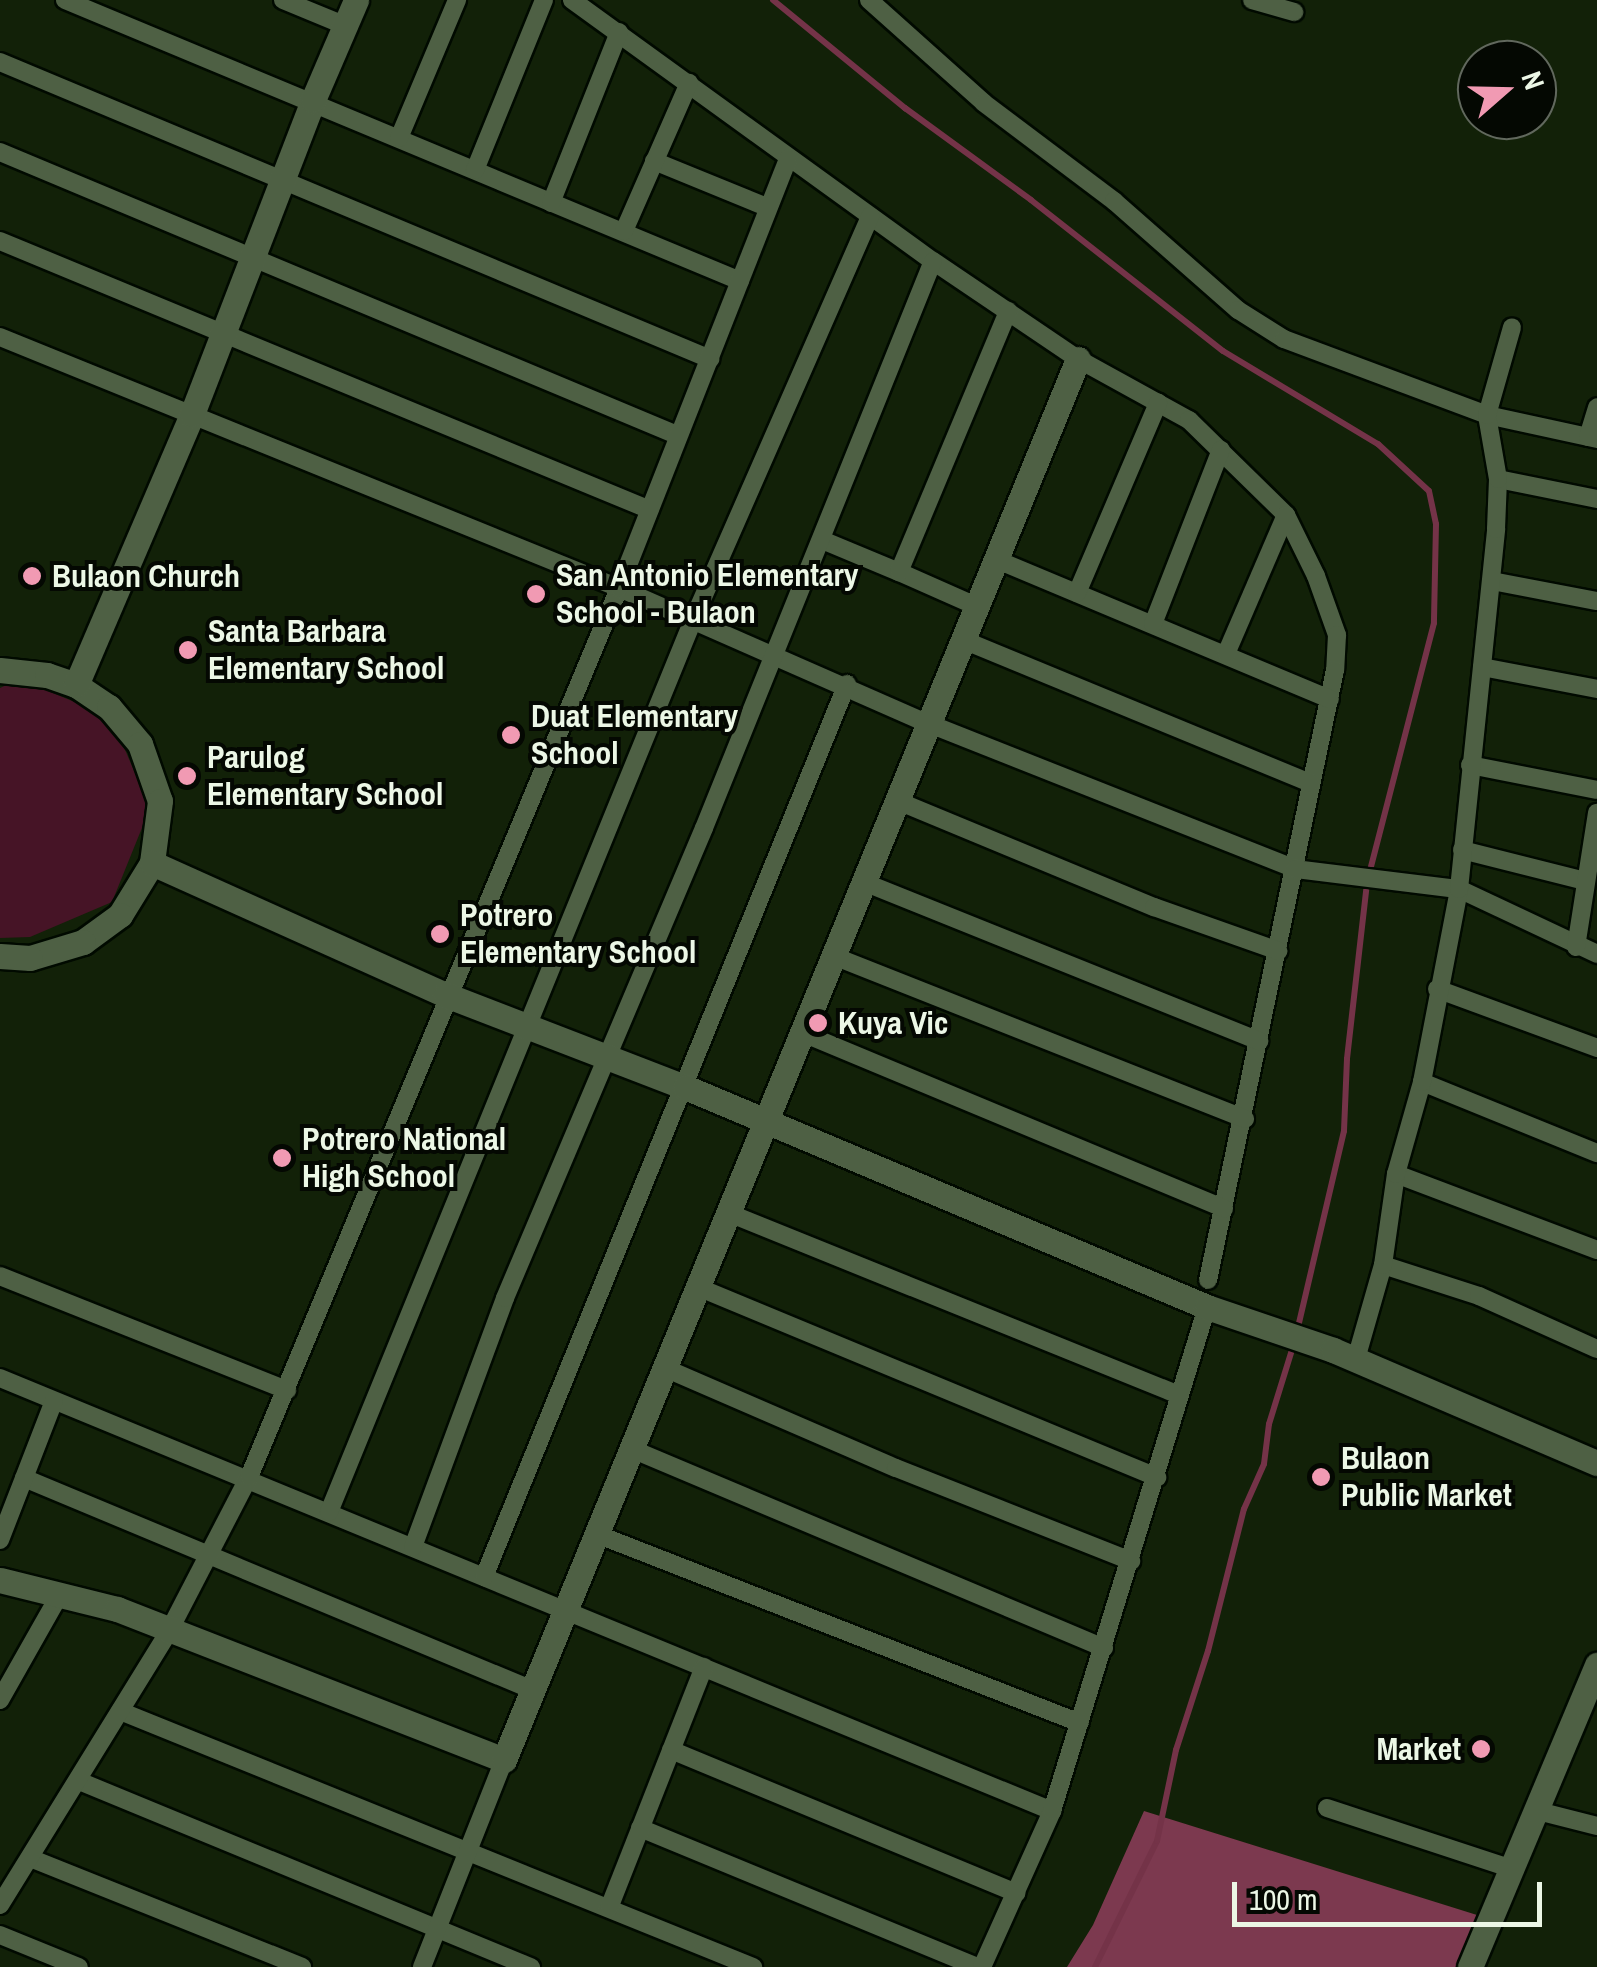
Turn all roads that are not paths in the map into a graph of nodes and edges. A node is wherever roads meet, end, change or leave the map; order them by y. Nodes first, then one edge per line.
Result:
1 (65, 0) edge
2 (283, 0) edge
3 (356, 0) edge
4 (457, 0) edge
5 (544, 0) edge
6 (572, 0) edge
7 (1252, 0) edge
8 (873, 2) edge
9 (1294, 12) dead end
10 (346, 26) junction
11 (618, 32) junction
12 (0, 62) edge
13 (689, 83) junction
14 (313, 100) junction
15 (399, 138) junction
16 (0, 152) edge
17 (788, 158) junction
18 (654, 162) junction
19 (474, 170) junction
20 (282, 180) junction
21 (551, 203) junction
22 (767, 207) junction
23 (870, 216) junction
24 (624, 231) junction
25 (0, 241) edge
26 (252, 255) junction
27 (933, 261) junction
28 (740, 280) junction
29 (1008, 310) junction
30 (1512, 326) dead end
31 (222, 332) junction
32 (0, 336) edge
33 (710, 359) junction
34 (1078, 360) junction
35 (1158, 403) junction
36 (1597, 406) edge
37 (192, 414) junction
38 (1487, 415) junction
39 (677, 434) junction
40 (1592, 438) edge
41 (1220, 450) junction
42 (1498, 478) junction
43 (1597, 499) edge
44 (650, 510) junction
45 (1286, 515) junction
46 (822, 540) junction
47 (996, 559) junction
48 (899, 572) junction
49 (1492, 581) junction
50 (619, 588) junction
51 (1077, 594) junction
52 (1597, 600) edge
53 (976, 606) junction
54 (693, 620) junction
55 (1153, 624) junction
56 (961, 639) junction
57 (774, 653) junction
58 (1226, 654) junction
59 (1482, 667) junction
60 (0, 670) edge
61 (847, 684) junction
62 (76, 686) junction
63 (1597, 689) edge
64 (1330, 699) junction
65 (928, 723) junction
66 (1470, 765) junction
67 (1310, 784) junction
68 (1597, 790) edge
69 (900, 802) junction
70 (1597, 813) edge
71 (1462, 850) junction
72 (152, 864) junction
73 (1295, 869) junction
74 (1585, 882) junction
75 (866, 884) junction
76 (1459, 889) junction
77 (1576, 947) junction
78 (1278, 951) junction
79 (1597, 954) edge
80 (0, 956) edge
81 (836, 957) junction
82 (1437, 988) junction
83 (446, 995) junction
84 (528, 1026) junction
85 (804, 1034) junction
86 (1259, 1041) junction
87 (1597, 1048) edge
88 (606, 1057) junction
89 (1422, 1082) junction
90 (684, 1087) junction
91 (1245, 1119) junction
92 (768, 1123) junction
93 (1597, 1153) edge
94 (1396, 1174) junction
95 (1224, 1208) junction
96 (731, 1214) junction
97 (1597, 1250) edge
98 (1383, 1265) junction
99 (0, 1276) edge
100 (1208, 1280) dead end
101 (700, 1288) junction
102 (1203, 1320) dead end
103 (1597, 1349) edge
104 (1344, 1354) junction
105 (667, 1369) junction
106 (0, 1378) edge
107 (288, 1390) junction
108 (1178, 1395) junction
109 (54, 1401) junction
110 (634, 1450) junction
111 (1597, 1463) edge
112 (1156, 1477) junction
113 (24, 1478) junction
114 (249, 1478) junction
115 (329, 1512) junction
116 (599, 1535) junction
117 (0, 1540) edge
118 (413, 1548) junction
119 (207, 1558) junction
120 (1131, 1560) junction
121 (484, 1576) junction
122 (0, 1580) edge
123 (60, 1594) junction
124 (568, 1611) junction
125 (168, 1632) junction
126 (1104, 1648) junction
127 (1597, 1664) edge
128 (704, 1667) junction
129 (535, 1691) junction
130 (0, 1700) edge
131 (120, 1710) junction
132 (1080, 1722) junction
133 (671, 1750) junction
134 (504, 1760) junction
135 (79, 1781) junction
136 (1326, 1808) dead end
137 (1052, 1811) junction
138 (1538, 1811) junction
139 (1597, 1826) edge
140 (640, 1828) junction
141 (470, 1849) junction
142 (30, 1858) junction
143 (1513, 1869) junction
144 (1017, 1893) junction
145 (0, 1905) edge
146 (609, 1908) junction
147 (438, 1928) junction
148 (0, 1935) edge
149 (79, 1967) edge
150 (302, 1967) edge
151 (422, 1967) edge
152 (530, 1967) edge
153 (752, 1967) edge
154 (980, 1967) edge
155 (1470, 1967) edge

1 - 14 street
2 - 10 street
3 - 10 street
4 - 15 street
5 - 19 street
6 - 11 street
7 - 9 street
8 - 38 street
10 - 14 street
11 - 13 street
11 - 21 street
12 - 20 street
13 - 17 street
13 - 18 street
14 - 15 street
14 - 20 street
15 - 19 street
16 - 26 street
17 - 22 street
17 - 23 street
18 - 22 street
18 - 24 street
19 - 21 street
20 - 26 street
20 - 33 street
21 - 24 street
22 - 28 street
23 - 27 street
23 - 54 street
24 - 28 street
25 - 31 street
26 - 31 street
26 - 39 street
27 - 29 street
27 - 46 street
28 - 33 street
29 - 34 street
29 - 48 street
30 - 38 street
31 - 37 street
31 - 44 street
32 - 37 street
33 - 39 street
34 - 35 street
34 - 47 street
35 - 41 street
35 - 51 street
36 - 40 street
37 - 50 street
37 - 62 street
38 - 40 street
38 - 42 street
39 - 44 street
41 - 45 street
41 - 55 street
42 - 43 street
42 - 49 street
44 - 50 street
45 - 58 street
45 - 64 street
46 - 48 street
46 - 57 street
47 - 51 street
47 - 53 street
48 - 53 street
49 - 52 street
49 - 59 street
50 - 54 street
50 - 83 street
51 - 55 street
53 - 56 street
54 - 57 street
54 - 84 street
55 - 58 street
56 - 65 street
56 - 67 street
57 - 61 street
57 - 88 street
58 - 64 street
59 - 63 street
59 - 66 street
60 - 62 street
61 - 65 street
61 - 90 street
62 - 72 street
64 - 67 street
65 - 69 street
65 - 73 street
66 - 68 street
66 - 71 street
67 - 73 street
69 - 75 street
69 - 78 street
70 - 74 street
71 - 74 street
71 - 76 street
72 - 80 street
72 - 83 street
73 - 76 street
73 - 78 street
74 - 77 street
75 - 81 street
75 - 86 street
76 - 77 street
76 - 82 street
77 - 79 street
78 - 86 street
81 - 85 street
81 - 91 street
82 - 87 street
82 - 89 street
83 - 84 street
83 - 107 street
84 - 88 street
84 - 115 street
85 - 92 street
85 - 95 street
86 - 91 street
88 - 90 street
88 - 118 street
89 - 93 street
89 - 94 street
90 - 92 street
90 - 121 street
91 - 95 street
92 - 96 street
92 - 104 street
94 - 97 street
94 - 98 street
95 - 100 street
96 - 101 street
96 - 108 street
98 - 103 street
98 - 104 street
99 - 107 street
101 - 105 street
101 - 112 street
102 - 108 street
104 - 111 street
105 - 110 street
105 - 120 street
106 - 109 street
107 - 114 street
108 - 112 street
109 - 113 street
109 - 114 street
110 - 116 street
110 - 126 street
112 - 120 street
113 - 117 street
113 - 119 street
114 - 115 street
114 - 119 street
115 - 118 street
116 - 124 street
116 - 132 street
118 - 121 street
119 - 125 street
119 - 129 street
120 - 126 street
121 - 124 street
122 - 123 street
123 - 125 street
123 - 130 street
124 - 128 street
124 - 129 street
125 - 131 street
125 - 134 street
126 - 132 street
127 - 138 street
128 - 133 street
128 - 137 street
129 - 134 street
131 - 135 street
131 - 141 street
132 - 137 street
133 - 140 street
133 - 144 street
134 - 141 street
135 - 142 street
135 - 147 street
136 - 143 street
137 - 144 street
138 - 139 street
138 - 143 street
140 - 146 street
140 - 154 street
141 - 146 street
141 - 147 street
142 - 145 street
142 - 150 street
143 - 155 street
144 - 154 street
146 - 153 street
147 - 151 street
147 - 152 street
148 - 149 street

